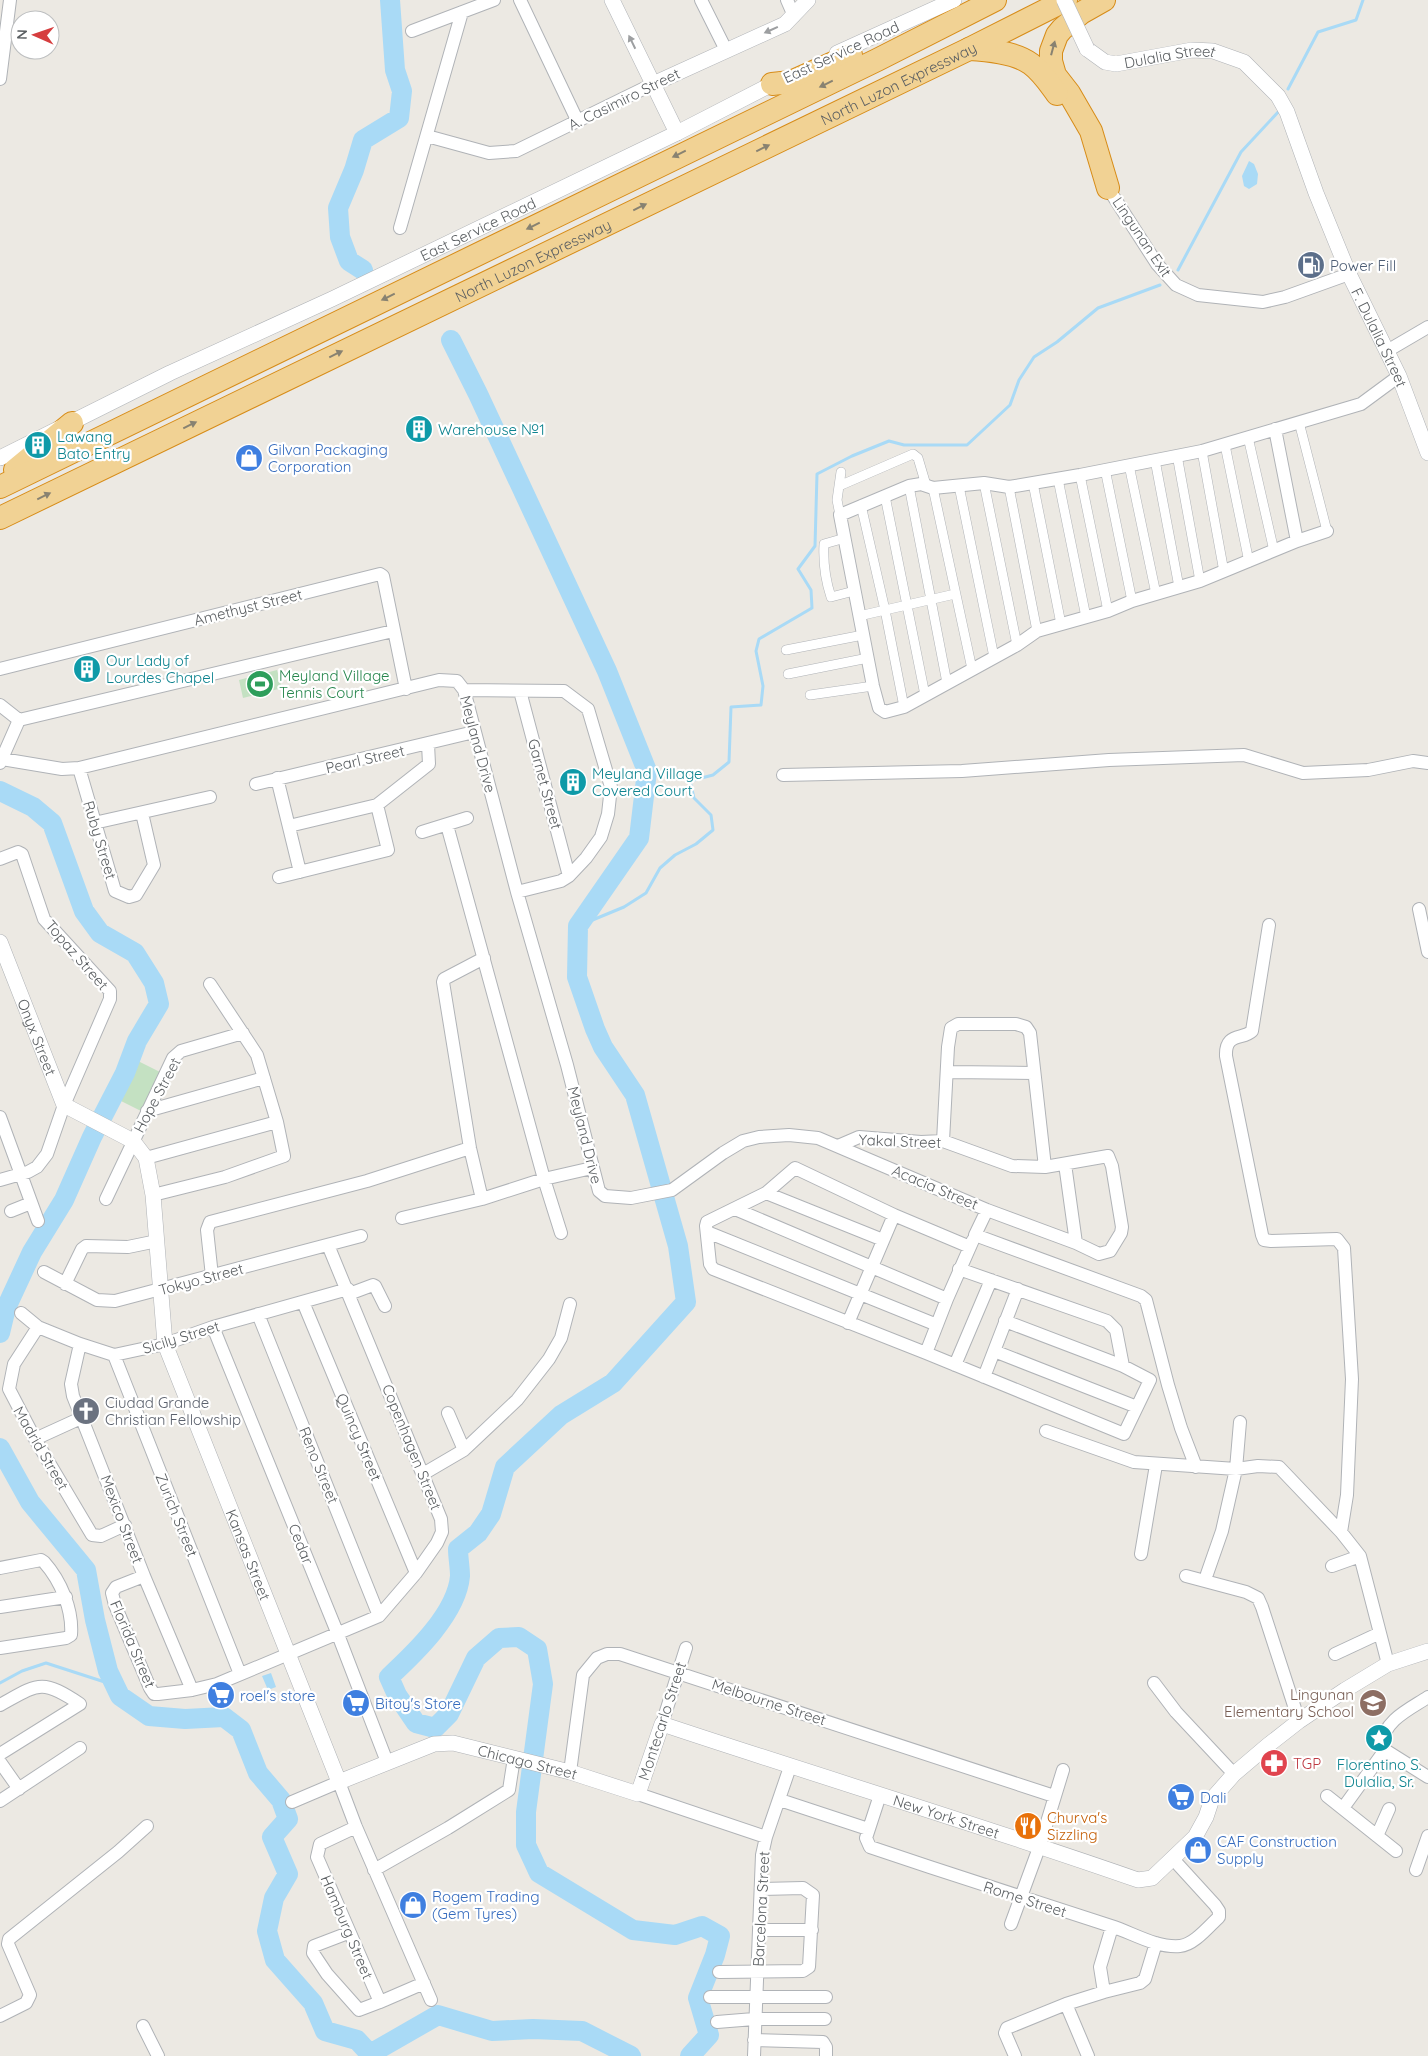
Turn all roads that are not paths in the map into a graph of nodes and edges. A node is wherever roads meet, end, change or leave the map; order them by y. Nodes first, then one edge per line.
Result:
1 (10, 0) edge
2 (494, 0) edge
3 (520, 0) edge
4 (612, 0) edge
5 (700, 0) edge
6 (787, 0) edge
7 (808, 0) edge
8 (954, 0) edge
9 (970, 0) edge
10 (995, 0) edge
11 (1065, 0) edge
12 (1104, 0) edge
13 (462, 12) junction
14 (794, 16) junction
15 (412, 31) dead end
16 (969, 49) junction
17 (726, 50) junction
18 (0, 79) edge
19 (653, 84) junction
20 (772, 84) junction
21 (1286, 112) joint
22 (578, 122) junction
23 (677, 133) junction
24 (427, 136) junction
25 (1108, 188) junction
26 (400, 228) dead end
27 (1349, 274) junction
28 (1428, 327) edge
29 (1387, 351) junction
30 (1399, 376) junction
31 (1299, 422) junction
32 (72, 423) junction
33 (1275, 429) junction
34 (1248, 438) junction
35 (1225, 445) junction
36 (1202, 450) junction
37 (1428, 452) edge
38 (1177, 456) junction
39 (0, 458) edge
40 (1155, 460) junction
41 (1129, 465) junction
42 (1106, 469) junction
43 (841, 472) dead end
44 (1080, 475) junction
45 (1058, 479) junction
46 (0, 482) edge
47 (984, 483) junction
48 (1034, 483) junction
49 (839, 486) junction
50 (909, 486) junction
51 (930, 486) junction
52 (959, 486) junction
53 (0, 487) edge
54 (1009, 487) junction
55 (885, 496) junction
56 (861, 505) junction
57 (840, 515) junction
58 (0, 518) edge
59 (1327, 531) joint
60 (845, 538) junction
61 (1297, 541) junction
62 (1274, 551) junction
63 (1249, 562) junction
64 (1224, 572) junction
65 (1200, 580) junction
66 (1179, 587) junction
67 (854, 591) junction
68 (955, 594) junction
69 (1156, 594) junction
70 (932, 600) junction
71 (1132, 601) junction
72 (908, 606) junction
73 (885, 610) junction
74 (1108, 611) junction
75 (859, 616) junction
76 (1086, 617) junction
77 (1061, 624) junction
78 (393, 631) junction
79 (1037, 631) junction
80 (863, 635) junction
81 (1017, 645) junction
82 (786, 650) dead end
83 (868, 658) junction
84 (994, 658) junction
85 (0, 669) edge
86 (972, 669) junction
87 (788, 674) dead end
88 (948, 683) junction
89 (873, 686) junction
90 (406, 690) junction
91 (464, 690) junction
92 (520, 691) junction
93 (810, 695) dead end
94 (925, 695) junction
95 (0, 705) edge
96 (904, 707) junction
97 (20, 720) junction
98 (474, 732) junction
99 (5, 742) edge
100 (428, 744) junction
101 (1, 761) edge
102 (1428, 763) edge
103 (79, 768) junction
104 (783, 775) dead end
105 (277, 778) junction
106 (256, 784) dead end
107 (210, 797) dead end
108 (377, 806) junction
109 (142, 813) junction
110 (467, 818) dead end
111 (94, 823) junction
112 (447, 825) junction
113 (289, 826) junction
114 (422, 832) dead end
115 (0, 859) edge
116 (300, 872) junction
117 (569, 876) junction
118 (279, 877) dead end
119 (517, 892) junction
120 (1419, 909) dead end
121 (1269, 925) dead end
122 (0, 942) edge
123 (1428, 952) edge
124 (484, 958) junction
125 (210, 984) dead end
126 (243, 1033) junction
127 (948, 1072) junction
128 (1034, 1073) junction
129 (264, 1078) junction
130 (64, 1105) junction
131 (147, 1111) junction
132 (0, 1118) edge
133 (277, 1122) junction
134 (133, 1141) junction
135 (943, 1141) junction
136 (4, 1143) edge
137 (838, 1146) junction
138 (470, 1148) junction
139 (1108, 1156) joint
140 (146, 1158) junction
141 (1065, 1164) junction
142 (1045, 1167) junction
143 (592, 1168) junction
144 (20, 1174) junction
145 (0, 1180) edge
146 (544, 1180) junction
147 (672, 1190) joint
148 (766, 1193) junction
149 (153, 1195) junction
150 (106, 1199) dead end
151 (482, 1199) junction
152 (32, 1203) junction
153 (735, 1210) junction
154 (987, 1210) junction
155 (11, 1211) dead end
156 (894, 1215) junction
157 (402, 1218) dead end
158 (38, 1221) dead end
159 (707, 1232) junction
160 (560, 1234) dead end
161 (361, 1236) dead end
162 (882, 1240) junction
163 (157, 1241) junction
164 (972, 1241) junction
165 (1076, 1243) junction
166 (328, 1245) junction
167 (871, 1268) junction
168 (959, 1269) junction
169 (44, 1272) dead end
170 (212, 1276) junction
171 (991, 1280) junction
172 (65, 1284) junction
173 (1018, 1289) junction
174 (161, 1290) junction
175 (348, 1292) junction
176 (860, 1294) junction
177 (946, 1299) junction
178 (303, 1302) junction
179 (570, 1304) dead end
180 (386, 1306) dead end
181 (21, 1313) dead end
182 (258, 1314) junction
183 (1005, 1321) junction
184 (848, 1323) junction
185 (213, 1326) junction
186 (937, 1326) junction
187 (38, 1327) junction
188 (80, 1344) junction
189 (165, 1344) junction
190 (994, 1351) junction
191 (926, 1353) junction
192 (114, 1355) junction
193 (955, 1365) junction
194 (1123, 1366) junction
195 (984, 1377) junction
196 (1150, 1380) junction
197 (1168, 1385) junction
198 (1137, 1407) junction
199 (448, 1413) dead end
200 (81, 1418) junction
201 (1240, 1422) dead end
202 (1046, 1431) dead end
203 (35, 1439) junction
204 (464, 1450) junction
205 (1156, 1465) junction
206 (1196, 1467) junction
207 (1236, 1469) junction
208 (423, 1474) junction
209 (125, 1525) junction
210 (1341, 1532) junction
211 (1141, 1554) dead end
212 (1360, 1556) junction
213 (1332, 1566) dead end
214 (0, 1568) edge
215 (416, 1573) junction
216 (1208, 1574) dead end
217 (144, 1576) junction
218 (1186, 1576) dead end
219 (66, 1597) junction
220 (0, 1607) edge
221 (379, 1616) junction
222 (337, 1632) junction
223 (1380, 1633) junction
224 (0, 1648) edge
225 (686, 1648) dead end
226 (1428, 1651) edge
227 (1335, 1654) dead end
228 (288, 1655) junction
229 (1388, 1664) junction
230 (678, 1673) junction
231 (240, 1674) junction
232 (1154, 1683) dead end
233 (192, 1690) junction
234 (1428, 1697) edge
235 (0, 1705) edge
236 (1299, 1721) junction
237 (662, 1724) junction
238 (80, 1748) dead end
239 (1386, 1750) junction
240 (0, 1754) edge
241 (519, 1760) junction
242 (0, 1762) edge
243 (387, 1762) junction
244 (790, 1767) junction
245 (1063, 1770) dead end
246 (563, 1771) junction
247 (1234, 1774) junction
248 (1428, 1777) edge
249 (339, 1782) junction
250 (19, 1789) junction
251 (638, 1794) junction
252 (880, 1795) junction
253 (1054, 1796) junction
254 (1327, 1796) dead end
255 (780, 1800) junction
256 (0, 1801) edge
257 (292, 1802) dead end
258 (1343, 1808) junction
259 (1389, 1809) dead end
260 (147, 1826) dead end
261 (356, 1827) junction
262 (868, 1829) junction
263 (1377, 1836) junction
264 (1428, 1836) edge
265 (766, 1837) junction
266 (1040, 1845) junction
267 (1396, 1851) dead end
268 (1425, 1856) edge
269 (1173, 1859) junction
270 (374, 1870) junction
271 (1416, 1870) dead end
272 (761, 1889) junction
273 (1020, 1898) junction
274 (1011, 1924) dead end
275 (1112, 1927) junction
276 (759, 1930) junction
277 (812, 1930) junction
278 (348, 1933) junction
279 (1156, 1943) junction
280 (719, 1972) dead end
281 (757, 1973) junction
282 (424, 1983) junction
283 (1104, 1992) junction
284 (755, 1996) junction
285 (710, 1997) dead end
286 (826, 1997) dead end
287 (431, 2000) dead end
288 (380, 2002) junction
289 (1066, 2004) junction
290 (0, 2016) edge
291 (754, 2019) junction
292 (825, 2019) dead end
293 (717, 2022) dead end
294 (143, 2026) dead end
295 (754, 2040) junction
296 (158, 2056) edge
297 (754, 2056) edge
298 (826, 2056) edge
299 (1015, 2056) edge
300 (1088, 2056) edge

1 - 18 street
2 - 13 street
3 - 22 street
19 -> 4 street
5 - 17 street
6 - 14 street
7 - 14 street, A. Casimiro Street
8 - 20 street, East Service Road
9 - 20 highway
10 -> 53 highway, North Luzon Expressway
11 - 16 highway, North Luzon Expressway
11 - 21 street, Dulalia Street, bridge
25 -> 12 highway
13 - 15 street
13 - 24 street
14 -> 17 street, A. Casimiro Street
16 - 25 highway
58 -> 16 highway, North Luzon Expressway
17 - 19 street, A. Casimiro Street
19 - 22 street, A. Casimiro Street
19 - 23 street
20 - 23 street, East Service Road
21 - 27 street, F. Dulalia Street
22 - 24 street, A. Casimiro Street
23 - 32 street, East Service Road
24 - 26 street
25 - 27 street, Lingunan Exit
27 - 29 street, F. Dulalia Street
28 - 29 street
29 - 30 street, F. Dulalia Street
30 - 31 street
30 - 37 street, F. Dulalia Street
31 - 33 street
31 - 59 street
32 - 39 street, East Service Road
32 - 46 highway
33 - 34 street
33 - 61 street
34 - 35 street
34 - 62 street
35 - 36 street
35 - 63 street
36 - 38 street
36 - 64 street
38 - 40 street
38 - 65 street
40 - 41 street
40 - 66 street
41 - 42 street
41 - 69 street
42 - 44 street
42 - 71 street
43 - 49 street
44 - 45 street
44 - 74 street
45 - 48 street
45 - 76 street
47 - 52 street
47 - 54 street
47 - 81 street
48 - 54 street
48 - 77 street
49 - 51 street
49 - 57 street
50 - 51 street
50 - 55 street
50 - 70 street
51 - 52 street
51 - 68 street
52 - 84 street
54 - 79 street
55 - 56 street
55 - 72 street
56 - 57 street
56 - 73 street
57 - 60 street
59 - 61 street
60 - 67 street
60 - 67 street
61 - 62 street
62 - 63 street
63 - 64 street
64 - 65 street
65 - 66 street
66 - 69 street
67 - 75 street
68 - 70 street
68 - 86 street
69 - 71 street
70 - 72 street
70 - 88 street
71 - 74 street
72 - 73 street
72 - 94 street
73 - 75 street
73 - 96 street
74 - 76 street
75 - 80 street
76 - 77 street
77 - 79 street
78 - 85 street, Amethyst Street
78 - 90 street, Amethyst Street
78 - 97 street
79 - 81 street
80 - 82 street
80 - 83 street
81 - 84 street
83 - 87 street
83 - 89 street
84 - 86 street
86 - 88 street
88 - 94 street
89 - 93 street
89 - 96 street
90 - 91 street, Meyland Drive
90 - 103 street, Meyland Drive
91 - 92 street
91 - 98 street, Meyland Drive
92 - 117 street, Garnet Street
92 - 117 street
94 - 96 street
95 - 97 street
97 - 99 street
98 - 100 street, Pearl Street
98 - 119 street, Meyland Drive
99 - 101 street
100 - 105 street, Pearl Street
100 - 108 street
101 - 103 street, Meyland Drive
102 - 104 street
103 - 111 street, Ruby Street
105 - 106 street, Pearl Street
105 - 113 street
107 - 109 street
108 - 113 street
108 - 116 street
109 - 111 street
109 - 111 street, Ruby Street
110 - 112 street
112 - 114 street
112 - 124 street
113 - 116 street
115 - 130 street, Topaz Street
116 - 118 street
117 - 119 street
119 - 143 street, Meyland Drive
120 - 123 street
121 - 210 street
122 - 130 street, Onyx Street
124 - 138 street
124 - 146 street
125 - 126 street
126 - 129 street
126 - 131 street, Hope Street
127 - 128 street
127 - 128 street
127 - 135 street
128 - 142 street
129 - 131 street
129 - 133 street
130 - 134 street, Kansas Street
130 - 144 street
131 - 134 street, Hope Street
132 - 136 street
133 - 140 street
133 - 149 street
134 - 140 street, Kansas Street
134 - 150 street, Hope Street
135 - 137 street, Yakal Street
135 - 142 street, Yakal Street
136 - 144 street
137 - 147 street, Acacia Street
137 - 154 street, Acacia Street
138 - 151 street
138 - 170 street
139 - 141 street, Yakal Street
139 - 165 street, Acacia Street
140 - 149 street, Kansas Street
141 - 142 street, Yakal Street
141 - 165 street
143 - 146 street
143 - 147 street, Meyland Drive
144 - 145 street
144 - 152 street
146 - 151 street
146 - 160 street
148 - 153 street
148 - 156 street
148 - 162 street
149 - 163 street, Kansas Street
151 - 157 street
152 - 155 street
152 - 158 street
153 - 159 street
153 - 167 street
154 - 164 street
154 - 165 street, Acacia Street
156 - 162 street
156 - 164 street
159 - 176 street
159 - 184 street
161 - 166 street, Tokyo Street
162 - 167 street
163 - 172 street
163 - 174 street, Kansas Street
164 - 168 street
164 - 197 street
166 - 170 street, Tokyo Street
166 - 175 street, Copenhagen Street
167 - 176 street
167 - 177 street
168 - 171 street
168 - 177 street
169 - 172 street, Tokyo Street
170 - 174 street, Tokyo Street
171 - 173 street
171 - 193 street
172 - 174 street, Tokyo Street
173 - 183 street
173 - 194 street
174 - 189 street, Kansas Street
175 - 178 street, Sicily Street
175 - 180 street, Sicily Street
175 - 208 street, Copenhagen Street
176 - 184 street
176 - 186 street
177 - 186 street
178 - 182 street, Sicily Street
178 - 215 street, Quincy Street
179 - 204 street
181 - 187 street
182 - 185 street, Sicily Street
182 - 221 street, Reno Street
183 - 190 street
183 - 194 street
184 - 191 street
185 - 189 street, Sicily Street
185 - 222 street, Cedar
186 - 191 street
187 - 188 street
187 - 203 street, Madrid Street
188 - 192 street
188 - 200 street, Mexico Street
189 - 192 street, Sicily Street
189 - 228 street, Kansas Street
190 - 195 street
190 - 198 street
191 - 193 street
192 - 231 street, Zurich Street
193 - 195 street
194 - 196 street
195 - 198 street
196 - 197 street
196 - 198 street
197 - 206 street
199 - 204 street
200 - 203 street
200 - 209 street, Mexico Street
201 - 207 street
202 - 205 street
203 - 209 street, Madrid Street
204 - 208 street
205 - 206 street
205 - 211 street
206 - 207 street
207 - 210 street
207 - 216 street
208 - 215 street, Copenhagen Street
209 - 217 street, Mexico Street
210 - 212 street
212 - 213 street
212 - 223 street
214 - 219 street
215 - 221 street, Copenhagen Street
217 - 233 street, Mexico Street
217 - 233 street, Florida Street
218 - 236 street
219 - 220 street
219 - 224 street
221 - 222 street, Copenhagen Street
222 - 228 street, Copenhagen Street
222 - 243 street, Cedar
223 - 227 street
223 - 229 street
225 - 230 street, Montecarlo Street
226 - 229 street, New York Street
228 - 231 street, Copenhagen Street
228 - 249 street, Kansas Street
229 - 236 street, New York Street
230 - 237 street, Montecarlo Street
230 - 246 street, Melbourne Street
230 - 253 street, Melbourne Street
231 - 233 street, Copenhagen Street
232 - 247 street
234 - 239 street
235 - 240 street
236 - 247 street, New York Street
237 - 244 street, New York Street
237 - 251 street, Montecarlo Street
238 - 250 street
239 - 248 street
239 - 258 street
241 - 243 street, Chicago Street
241 - 246 street, Chicago Street
241 - 270 street
242 - 250 street
243 - 249 street, Chicago Street
244 - 252 street, New York Street
244 - 255 street, Barcelona Street
245 - 253 street
246 - 251 street, Chicago Street
247 - 269 street, New York Street
249 - 257 street, Chicago Street
249 - 261 street, Kansas Street
250 - 256 street
251 - 265 street, Chicago Street
252 - 262 street
252 - 266 street, New York Street
253 - 266 street
254 - 258 street
255 - 262 street
255 - 265 street, Barcelona Street
258 - 263 street
259 - 263 street
260 - 290 street
261 - 270 street, Kansas Street
261 - 278 street, Hamburg Street
262 - 273 street, Rome Street
263 - 267 street
264 - 268 street
265 - 272 street, Barcelona Street
266 - 269 street, New York Street
266 - 273 street
268 - 271 street
269 - 279 street, Rome Street
270 - 282 street, Kansas Street
272 - 276 street, Barcelona Street
272 - 277 street
273 - 274 street
273 - 275 street, Rome Street
275 - 279 street, Rome Street
275 - 283 street
276 - 277 street
276 - 281 street, Barcelona Street
277 - 281 street
278 - 288 street, Hamburg Street
278 - 288 street
279 - 283 street
280 - 281 street
281 - 284 street, Barcelona Street
282 - 287 street, Kansas Street
282 - 288 street
283 - 289 street
284 - 285 street
284 - 286 street
284 - 291 street, Barcelona Street
289 - 299 street
289 - 300 street
291 - 292 street
291 - 293 street
291 - 295 street, Barcelona Street
294 - 296 street
295 - 297 street, Barcelona Street
295 - 298 street

